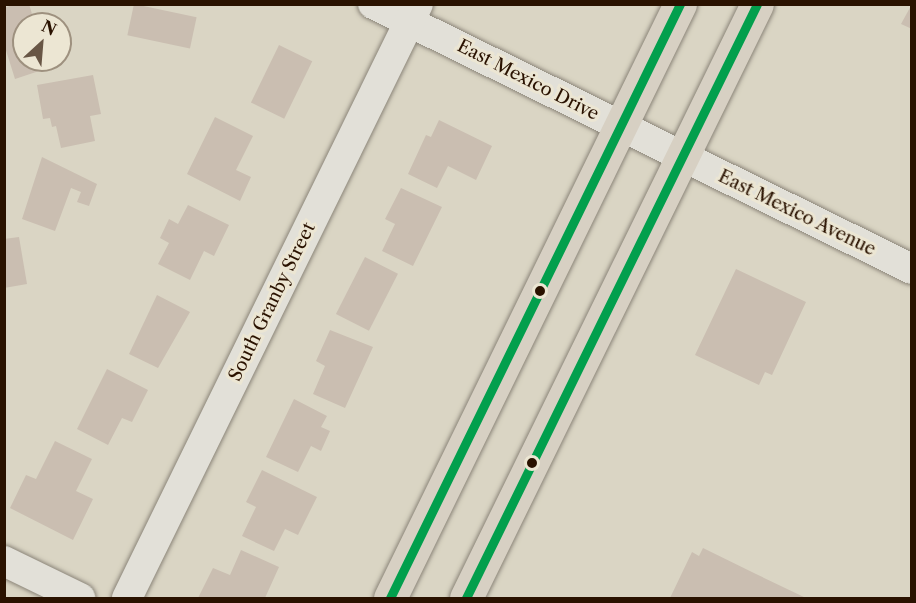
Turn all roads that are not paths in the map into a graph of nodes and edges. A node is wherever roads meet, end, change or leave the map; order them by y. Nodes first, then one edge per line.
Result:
1 (373, 4) edge
2 (680, 4) edge
3 (757, 4) edge
4 (414, 13) edge
5 (621, 127) junction
6 (682, 156) junction
7 (912, 269) edge
8 (4, 561) edge
9 (81, 598) edge
10 (127, 598) edge
11 (390, 598) edge
12 (466, 598) edge

1 - 4 street, East Mexico Drive
2 - 5 main road
3 - 6 main road
4 - 5 street, East Mexico Drive
4 - 10 street, South Granby Street
5 - 6 street, East Mexico Drive
5 - 11 main road
6 - 7 street, East Mexico Avenue
6 - 12 main road
8 - 9 street

